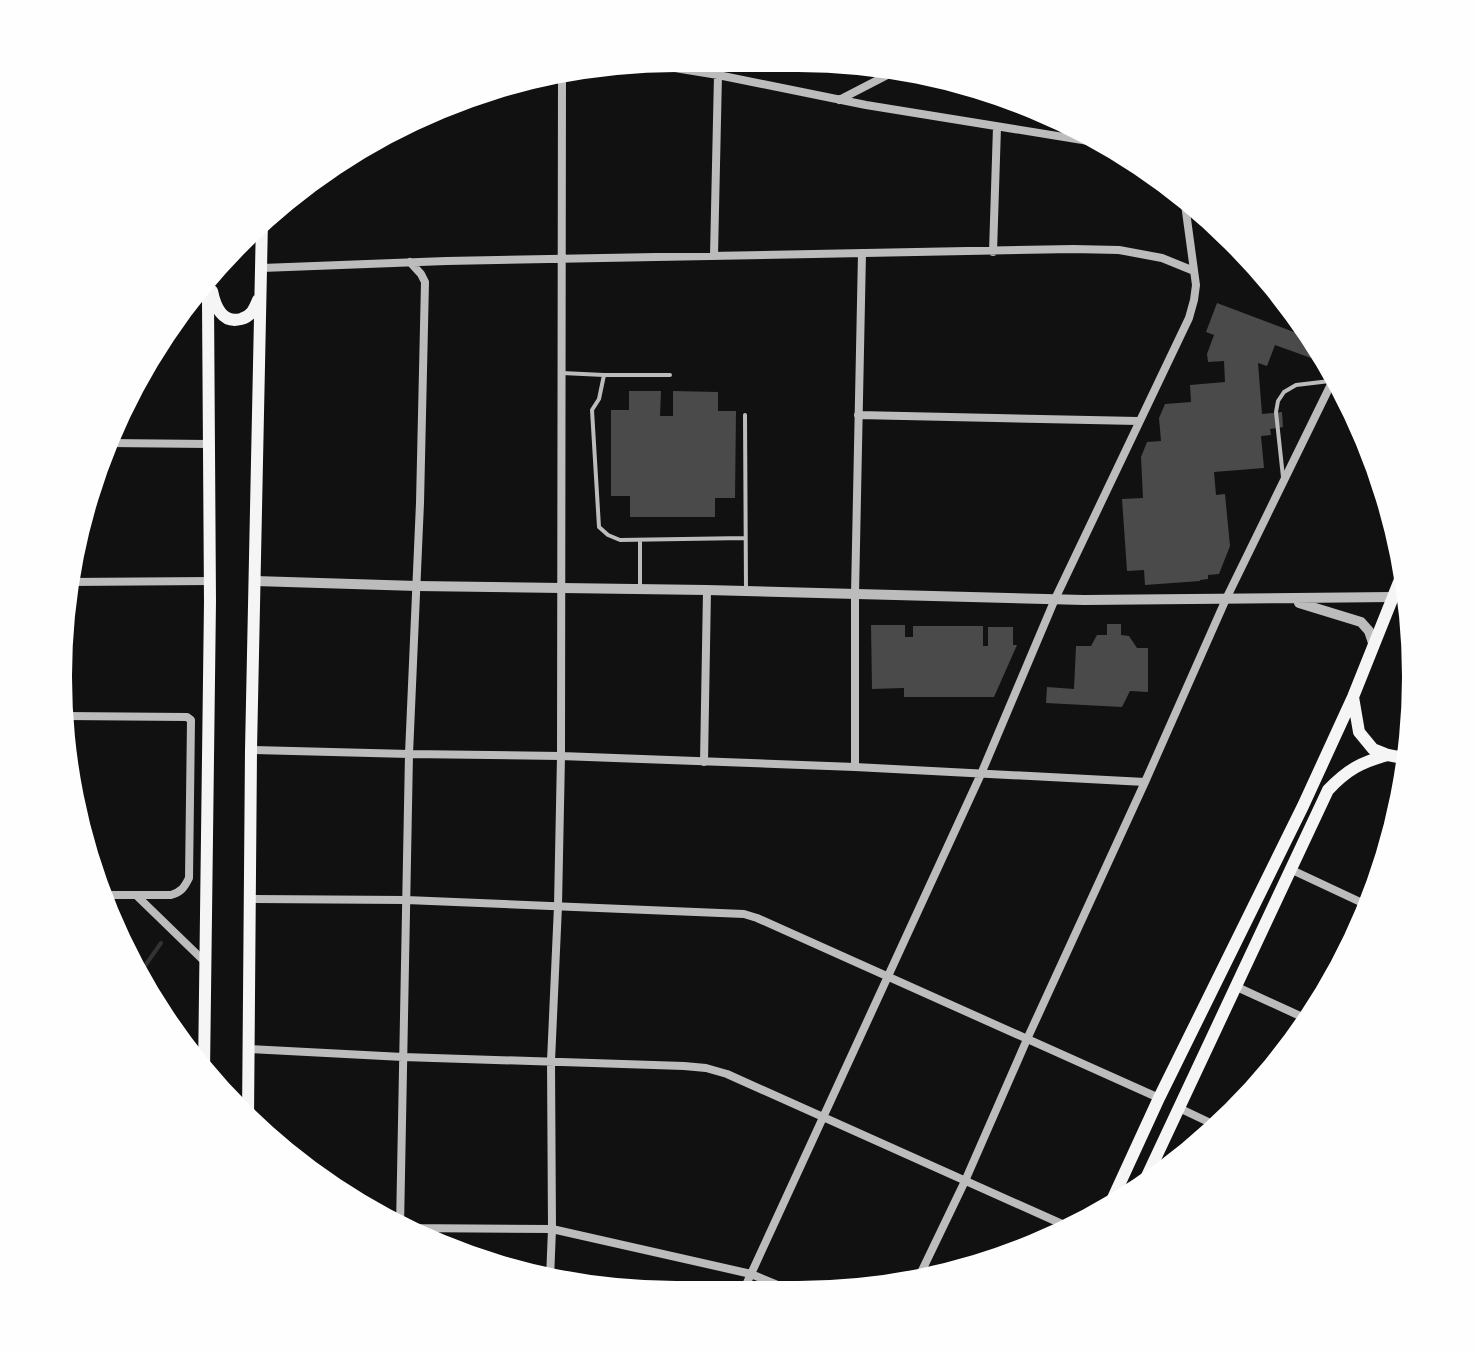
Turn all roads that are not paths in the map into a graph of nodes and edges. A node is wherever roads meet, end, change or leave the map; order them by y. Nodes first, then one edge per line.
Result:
1 (700, 72) edge
2 (718, 75) junction
3 (881, 78) edge
4 (562, 83) edge
5 (863, 87) junction
6 (838, 100) junction
7 (866, 105) junction
8 (997, 127) junction
9 (1074, 139) edge
10 (1186, 214) edge
11 (262, 237) edge
12 (993, 252) junction
13 (862, 253) junction
14 (714, 255) junction
15 (562, 259) junction
16 (410, 262) junction
17 (262, 268) junction
18 (1194, 271) junction
19 (262, 282) junction
20 (212, 291) edge
21 (208, 295) edge
22 (562, 373) junction
23 (604, 375) junction
24 (670, 375) dead end
25 (1324, 380) edge
26 (1329, 389) edge
27 (745, 415) dead end
28 (858, 415) junction
29 (1138, 421) junction
30 (119, 443) edge
31 (209, 444) junction
32 (1284, 483) junction
33 (745, 538) junction
34 (640, 540) junction
35 (210, 581) junction
36 (255, 581) junction
37 (80, 582) edge
38 (417, 586) junction
39 (561, 586) junction
40 (640, 588) junction
41 (1395, 589) edge
42 (707, 590) junction
43 (746, 591) junction
44 (855, 594) junction
45 (1392, 597) junction
46 (1055, 599) junction
47 (1226, 599) junction
48 (1286, 599) junction
49 (1373, 643) junction
50 (1353, 697) junction
51 (73, 716) edge
52 (251, 750) junction
53 (409, 754) junction
54 (1397, 755) edge
55 (561, 756) junction
56 (1397, 757) edge
57 (704, 762) junction
58 (855, 767) junction
59 (981, 774) junction
60 (1145, 782) junction
61 (1292, 870) junction
62 (113, 895) edge
63 (136, 896) junction
64 (249, 899) junction
65 (406, 900) junction
66 (1359, 901) edge
67 (558, 906) junction
68 (205, 962) junction
69 (889, 976) junction
70 (1237, 987) junction
71 (1298, 1015) edge
72 (1028, 1037) junction
73 (248, 1049) junction
74 (204, 1053) edge
75 (403, 1057) junction
76 (551, 1061) junction
77 (1159, 1098) junction
78 (248, 1103) edge
79 (1179, 1108) junction
80 (822, 1117) junction
81 (1207, 1121) edge
82 (1152, 1165) edge
83 (965, 1181) junction
84 (1117, 1189) edge
85 (401, 1215) edge
86 (1058, 1222) edge
87 (430, 1228) edge
88 (552, 1229) junction
89 (550, 1267) edge
90 (924, 1267) edge
91 (751, 1274) junction
92 (748, 1281) edge
93 (768, 1281) edge

1 - 2 street
2 - 6 street
2 - 14 street
3 - 5 street
4 - 15 street
5 - 6 street
5 - 7 street
6 - 7 street
7 - 8 street
8 - 9 street
8 - 12 street
10 - 18 street
11 - 17 main road
12 - 13 street
12 - 18 street
13 - 14 street
13 - 28 street
14 - 15 street
15 - 16 street
15 - 22 street
16 - 17 street
16 - 38 street
17 - 19 main road
18 - 29 street
19 - 20 main road
19 - 36 main road
21 - 31 main road
22 - 23 lane
22 - 39 street
23 - 24 lane
23 - 34 lane
25 - 32 lane
26 - 32 street
27 - 33 lane
28 - 29 street
28 - 44 street
29 - 46 street
30 - 31 street
31 - 35 main road
32 - 47 street
33 - 34 lane
33 - 43 lane
34 - 40 lane
35 - 37 street
35 - 68 main road
36 - 38 street
36 - 52 main road
38 - 39 street
38 - 53 street
39 - 40 street
39 - 55 street
40 - 42 street
41 - 45 main road
42 - 43 street
42 - 57 street
43 - 44 street
44 - 46 street
44 - 58 street
45 - 48 street
45 - 49 main road
46 - 47 street
46 - 59 street
47 - 48 street
47 - 60 street
48 - 49 street
49 - 50 main road
50 - 54 main road
50 - 77 main road
51 - 63 street
52 - 53 street
52 - 64 main road
53 - 55 street
53 - 65 street
55 - 57 street
55 - 67 street
56 - 61 main road
57 - 58 street
58 - 59 street
59 - 60 street
59 - 69 street
60 - 72 street
61 - 66 street
61 - 70 main road
62 - 63 street
63 - 68 street
64 - 65 street
64 - 73 main road
65 - 67 street
65 - 75 street
67 - 69 street
67 - 76 street
68 - 74 main road
69 - 72 street
69 - 80 street
70 - 71 street
70 - 79 main road
72 - 77 street
72 - 83 street
73 - 75 street
73 - 78 main road
75 - 76 street
75 - 85 street
76 - 80 street
76 - 88 street
77 - 84 main road
79 - 81 street
79 - 82 main road
80 - 83 street
80 - 91 street
83 - 86 street
83 - 90 street
87 - 88 street
88 - 89 street
88 - 91 street
91 - 92 street
91 - 93 street

